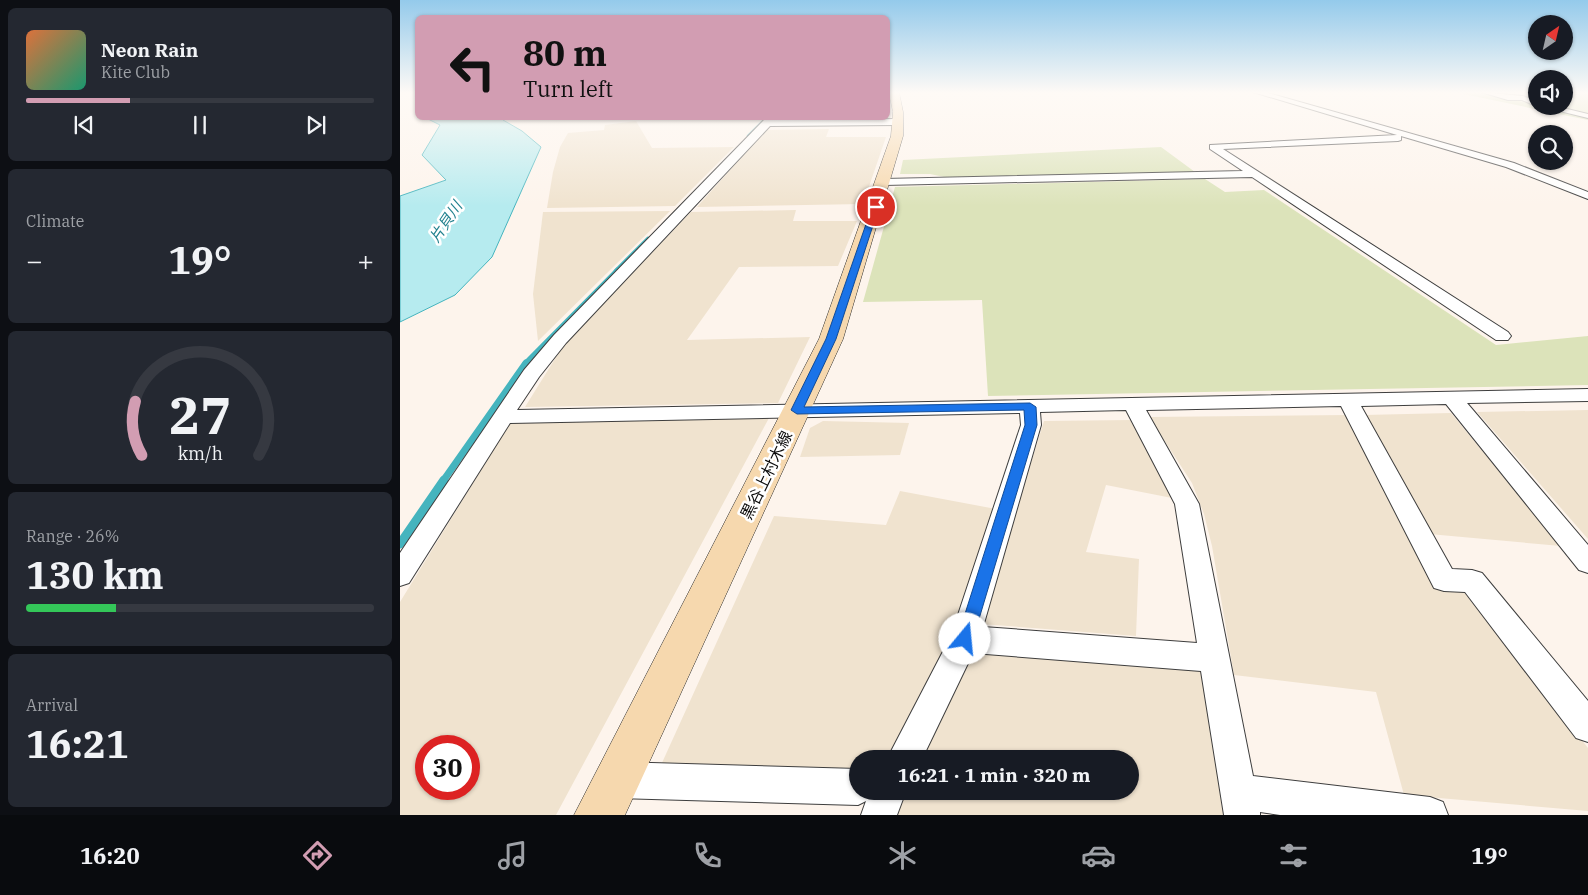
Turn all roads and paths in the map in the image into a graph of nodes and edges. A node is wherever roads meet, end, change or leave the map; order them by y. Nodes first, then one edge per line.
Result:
1 (759, 130) edge
2 (897, 130) edge
3 (1389, 130) edge
4 (1417, 138) junction
5 (1254, 174) junction
6 (884, 182) junction
7 (1588, 196) edge
8 (1502, 336) dead end
9 (1588, 395) edge
10 (1451, 398) junction
11 (1348, 400) junction
12 (1133, 405) junction
13 (1030, 407) junction
14 (797, 410) junction
15 (504, 417) junction
16 (1588, 564) edge
17 (400, 575) edge
18 (965, 639) junction
19 (1214, 658) junction
20 (1588, 726) edge
21 (909, 750) edge
22 (616, 780) junction
23 (849, 787) edge
24 (885, 800) edge
25 (1240, 804) edge
26 (599, 815) edge
27 (879, 815) edge
28 (1430, 815) edge

1 - 15 street
2 - 6 main road, 黒谷上村木線
3 - 4 street
4 - 5 street
4 - 7 street
5 - 6 street
5 - 8 street
6 - 14 main road, 黒谷上村木線
9 - 10 street
10 - 11 street
10 - 16 street
11 - 12 street
11 - 20 street
12 - 13 street
12 - 19 street
13 - 14 street
13 - 18 street
14 - 15 street
14 - 22 main road, 黒谷上村木線
15 - 17 street
18 - 19 street
18 - 21 street
19 - 25 street
22 - 23 street
22 - 26 main road, 黒谷上村木線
24 - 27 street
25 - 28 street

